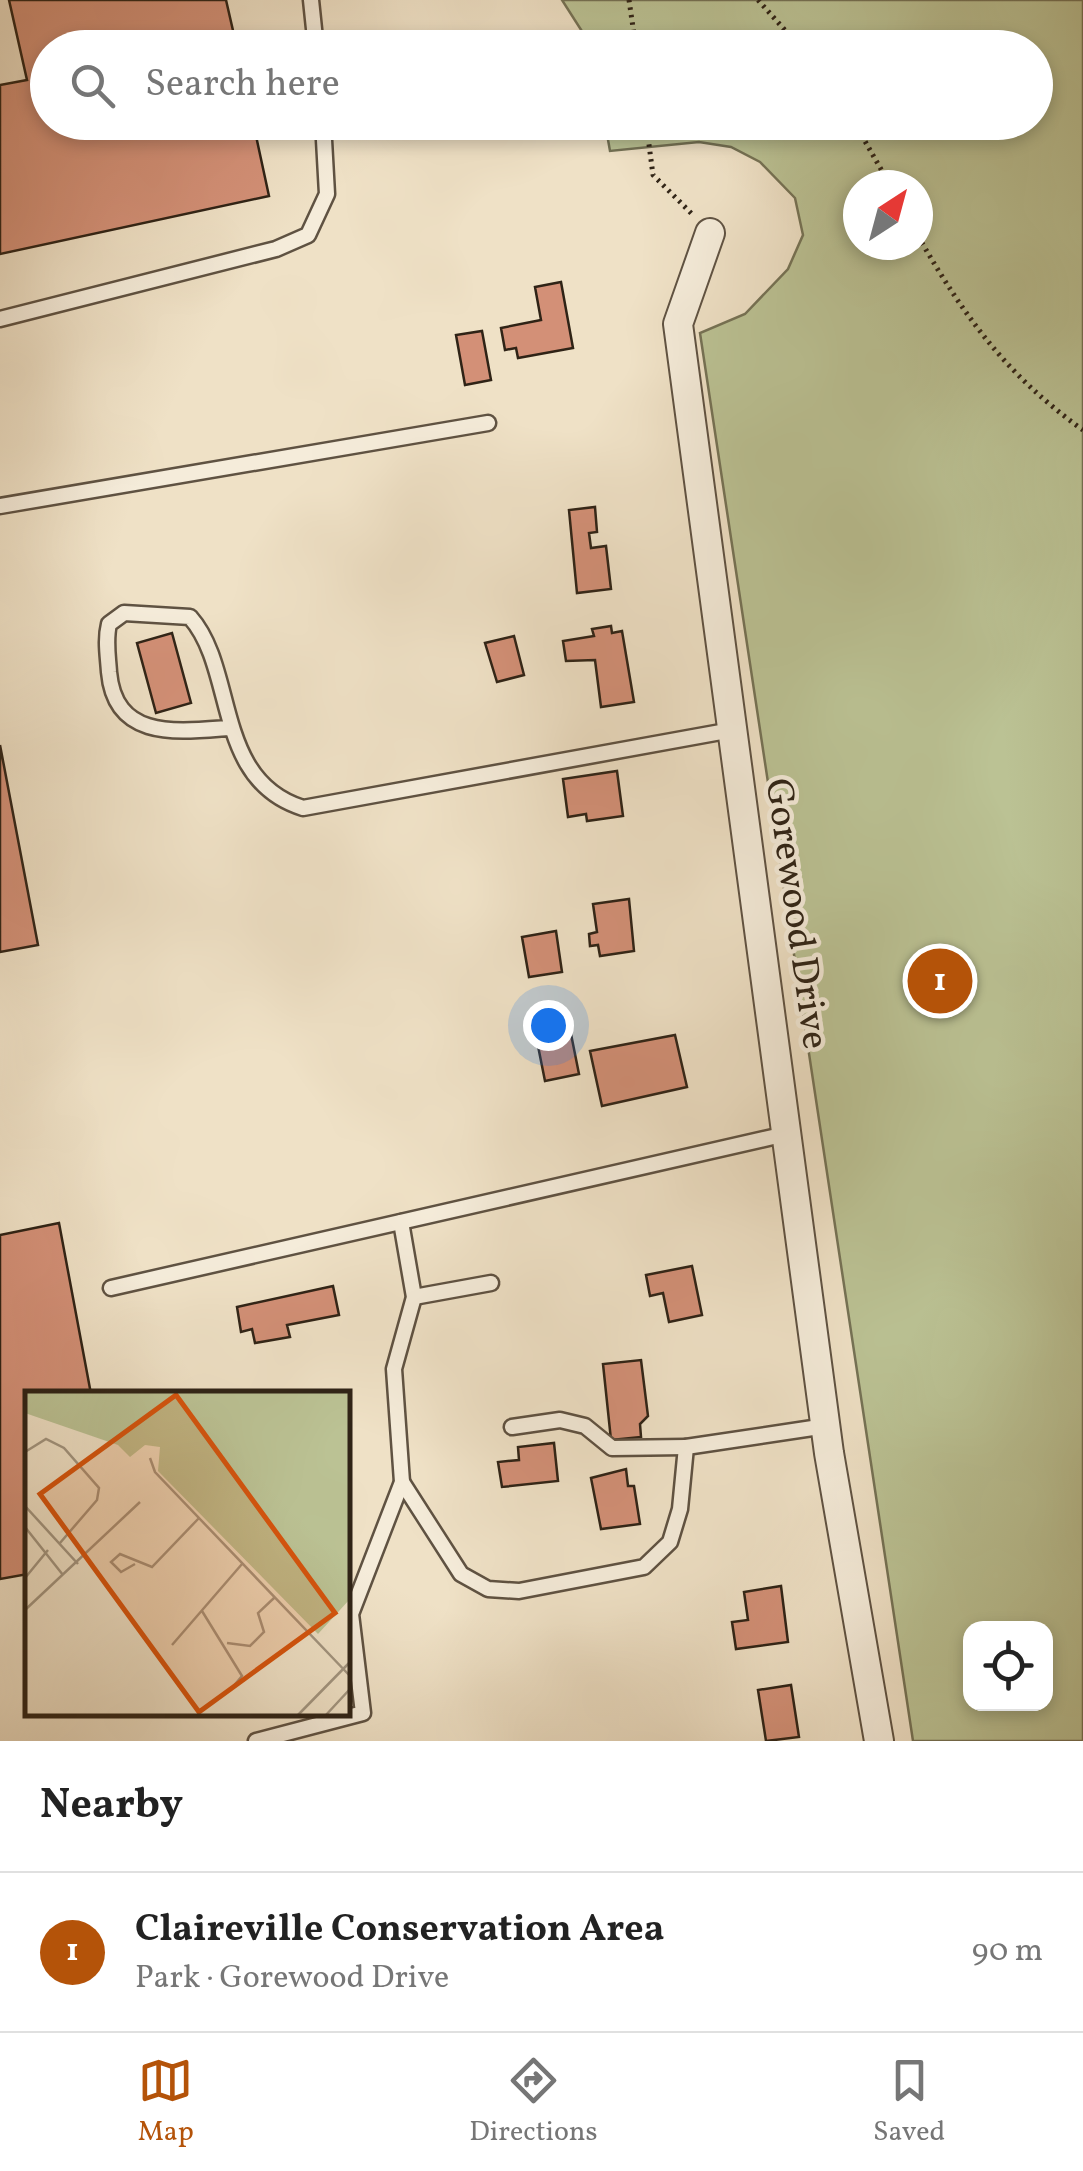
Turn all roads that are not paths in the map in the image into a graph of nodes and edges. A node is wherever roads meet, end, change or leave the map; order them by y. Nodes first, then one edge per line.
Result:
1 (312, 0) edge
2 (314, 30) edge
3 (324, 140) edge
4 (710, 233) road end
5 (0, 320) edge
6 (488, 422) dead end
7 (0, 506) edge
8 (228, 728) junction
9 (732, 730) junction
10 (786, 1134) junction
11 (401, 1222) junction
12 (491, 1284) dead end
13 (111, 1288) dead end
14 (414, 1297) junction
15 (826, 1426) junction
16 (512, 1427) dead end
17 (686, 1447) junction
18 (402, 1482) junction
19 (256, 1741) edge
20 (879, 1741) edge

1 - 2 lane
3 - 5 lane
4 - 9 street, Gorewood Drive
6 - 7 lane
8 - 8 lane
8 - 9 lane
9 - 10 street, Gorewood Drive
10 - 11 lane
10 - 15 street, Gorewood Drive
11 - 13 lane
11 - 14 lane
12 - 14 lane
14 - 18 lane
15 - 17 lane
15 - 20 street, Gorewood Drive
16 - 17 lane
17 - 18 lane
18 - 19 lane

